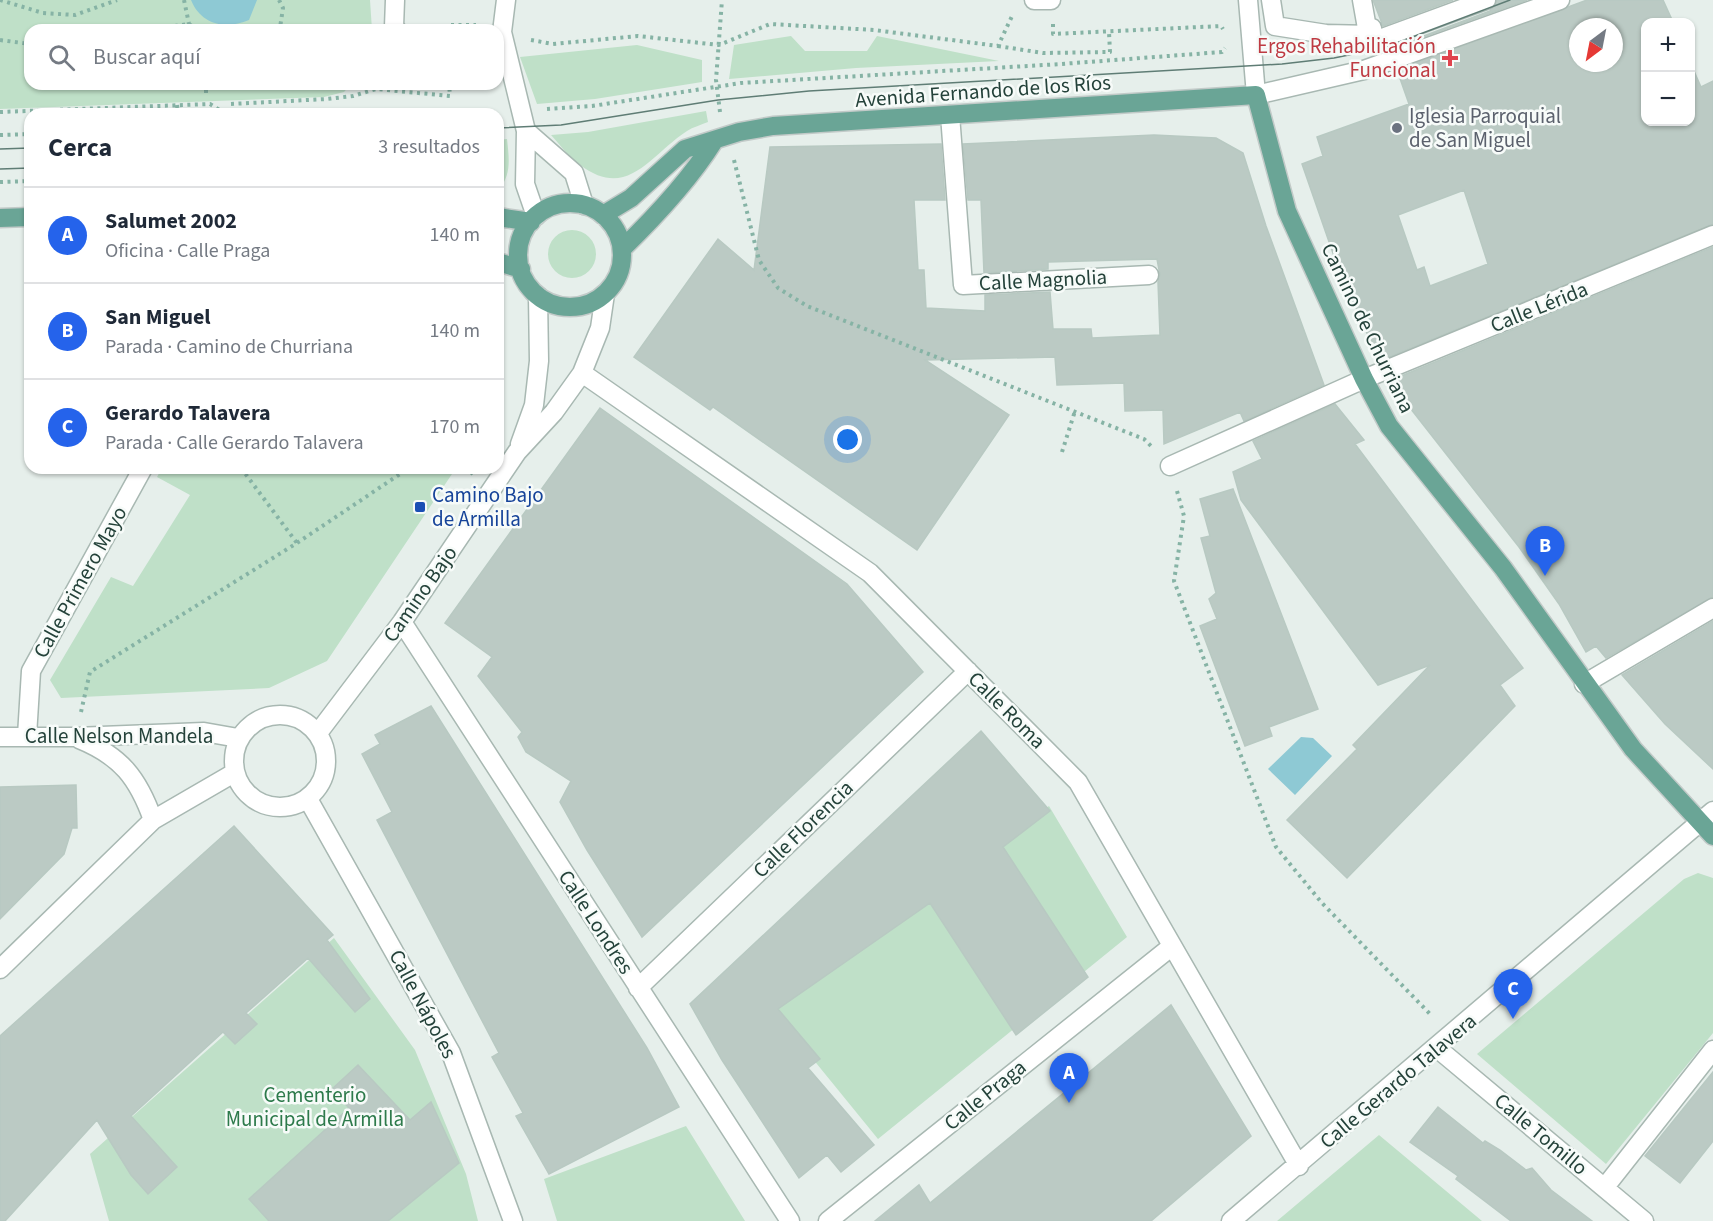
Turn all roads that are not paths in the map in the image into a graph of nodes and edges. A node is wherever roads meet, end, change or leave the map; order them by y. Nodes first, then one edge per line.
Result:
1 (395, 0) edge
2 (506, 0) edge
3 (1034, 0) edge
4 (1051, 0) edge
5 (1248, 0) edge
6 (1271, 0) edge
7 (1364, 0) edge
8 (1486, 0) edge
9 (1560, 0) edge
10 (394, 24) edge
11 (503, 24) edge
12 (1372, 37) junction
13 (504, 61) edge
14 (1256, 95) junction
15 (950, 115) junction
16 (526, 131) junction
17 (714, 141) junction
18 (584, 205) junction
19 (603, 215) junction
20 (24, 217) edge
21 (0, 218) edge
22 (504, 218) edge
23 (533, 219) junction
24 (1713, 235) edge
25 (622, 249) junction
26 (504, 264) edge
27 (520, 269) junction
28 (1149, 274) dead end
29 (605, 294) junction
30 (538, 296) junction
31 (582, 373) junction
32 (1364, 379) junction
33 (517, 452) junction
34 (1170, 466) road end
35 (504, 471) edge
36 (140, 474) edge
37 (502, 474) edge
38 (1713, 608) edge
39 (402, 622) junction
40 (968, 671) junction
41 (1584, 684) junction
42 (318, 733) junction
43 (27, 736) junction
44 (0, 737) edge
45 (75, 737) junction
46 (238, 738) junction
47 (234, 773) junction
48 (308, 799) junction
49 (1706, 816) edge
50 (153, 820) junction
51 (1713, 836) edge
52 (1171, 946) junction
53 (0, 969) edge
54 (638, 988) junction
55 (1437, 1048) junction
56 (1713, 1050) edge
57 (1299, 1166) junction
58 (1605, 1187) junction
59 (513, 1221) edge
60 (790, 1221) edge
61 (828, 1221) edge
62 (1231, 1221) edge
63 (1644, 1221) edge

1 - 10 street
2 - 11 street
3 - 4 street
5 - 14 street
6 - 12 street
7 - 12 street
8 - 12 street
9 - 14 street
13 - 16 street
14 - 15 main road, Avenida Fernando de los Ríos
14 - 32 main road, Camino de Churriana
15 - 17 main road, Avenida Fernando de los Ríos
15 - 28 street, Calle Magnolia
16 - 18 street
16 - 23 street
17 - 19 main road, Avenida Fernando de los Ríos
17 - 25 main road
18 - 19 main road
18 - 23 main road
19 - 25 main road
20 - 21 main road
22 - 23 main road
23 - 27 main road
24 - 32 street, Calle Lérida
25 - 29 main road
26 - 27 main road
27 - 30 main road
29 - 30 main road
29 - 31 street, Camino Bajo
30 - 33 street, Camino Bajo
31 - 33 street, Camino Bajo
31 - 40 street, Calle Roma
32 - 34 street, Calle Lérida
32 - 41 main road, Camino de Churriana
33 - 35 street, Camino Bajo
36 - 43 street, Calle Primero Mayo
37 - 39 street, Camino Bajo
38 - 41 street
39 - 42 street, Camino Bajo
39 - 54 street, Calle Londres
40 - 52 street, Calle Roma
40 - 54 street, Calle Florencia
41 - 49 main road, Camino de Churriana
42 - 46 street
42 - 48 street
43 - 44 street, Calle Nelson Mandela
43 - 45 street, Calle Nelson Mandela
45 - 46 street, Calle Nelson Mandela
45 - 50 street
46 - 47 street
47 - 48 street
47 - 50 street
48 - 59 street, Calle Nápoles
49 - 51 main road, Camino de Churriana
49 - 55 street, Calle Gerardo Talavera
50 - 53 street
52 - 57 street, Calle Roma
52 - 61 street, Calle Praga
54 - 60 street, Calle Londres
55 - 57 street, Calle Gerardo Talavera
55 - 58 street, Calle Tomillo
56 - 58 street
57 - 62 street, Calle Gerardo Talavera
58 - 63 street, Calle Tomillo

